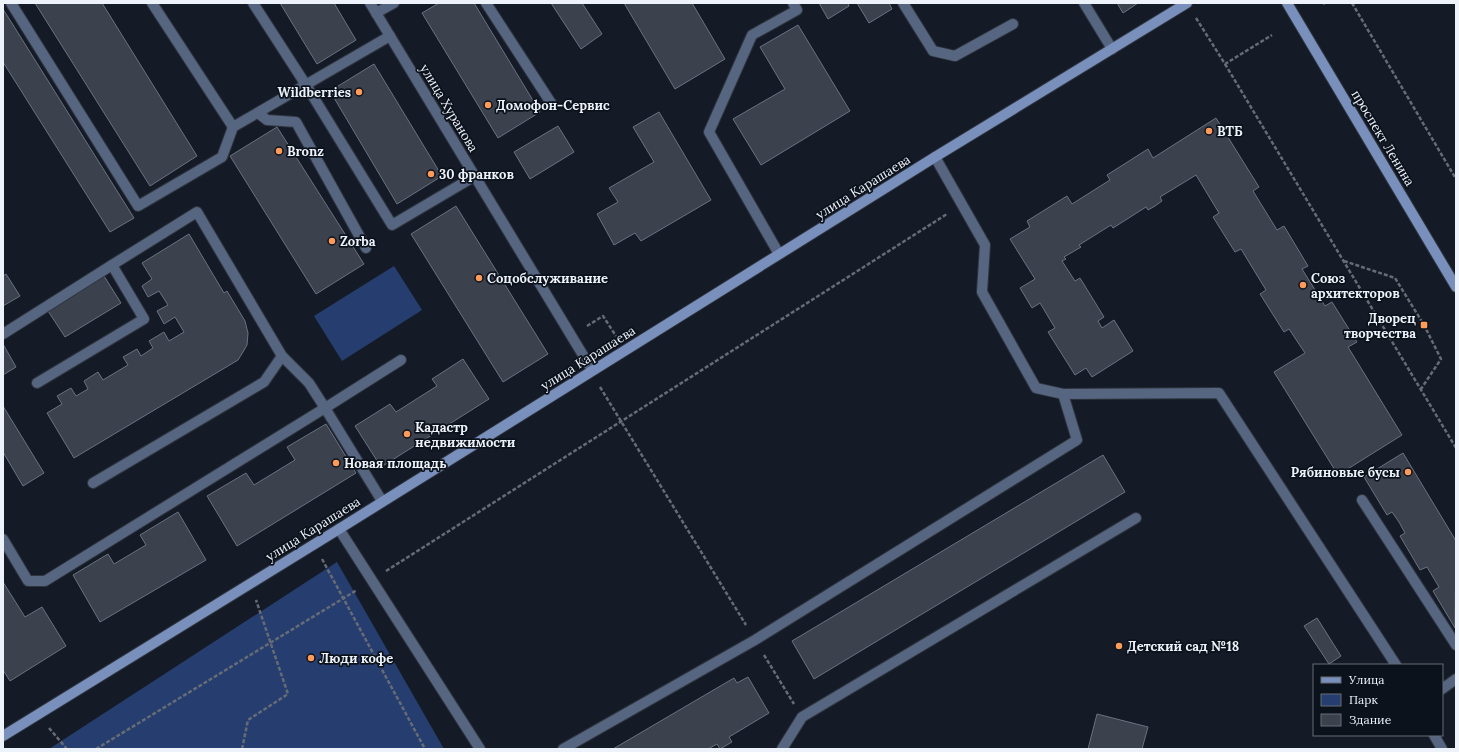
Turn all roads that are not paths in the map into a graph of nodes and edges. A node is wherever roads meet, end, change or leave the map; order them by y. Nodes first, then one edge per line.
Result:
1 (11, 3) edge
2 (152, 3) edge
3 (253, 3) edge
4 (370, 3) edge
5 (394, 3) edge
6 (486, 3) edge
7 (793, 3) edge
8 (903, 3) edge
9 (1084, 3) edge
10 (1187, 3) edge
11 (1287, 3) edge
12 (376, 13) junction
13 (1013, 24) dead end
14 (390, 36) junction
15 (1112, 49) junction
16 (306, 85) junction
17 (552, 106) dead end
18 (258, 113) junction
19 (233, 127) junction
20 (935, 157) junction
21 (475, 176) junction
22 (366, 248) dead end
23 (779, 254) junction
24 (112, 265) junction
25 (1456, 287) edge
26 (3, 334) edge
27 (282, 356) junction
28 (401, 360) dead end
29 (592, 370) junction
30 (37, 382) dead end
31 (1063, 394) junction
32 (325, 408) junction
33 (93, 483) dead end
34 (1362, 500) dead end
35 (382, 502) junction
36 (1136, 518) dead end
37 (339, 529) junction
38 (3, 539) edge
39 (1456, 645) edge
40 (1395, 664) edge
41 (1456, 679) edge
42 (1443, 688) edge
43 (3, 736) edge
44 (1435, 736) edge
45 (480, 749) edge
46 (563, 749) edge
47 (782, 749) edge
48 (1442, 749) edge

1 - 19 street
2 - 19 street
3 - 16 street
4 - 12 street, улица Хуранова
5 - 12 street
6 - 17 street
7 - 23 street
8 - 13 street
9 - 15 street
10 - 15 street, улица Карашаева
11 - 25 street, проспект Ленина
12 - 14 street, улица Хуранова
14 - 16 street
14 - 21 street, улица Хуранова
15 - 20 street, улица Карашаева
16 - 18 street
16 - 21 street
18 - 19 street
18 - 22 street
20 - 23 street, улица Карашаева
20 - 31 street
21 - 29 street, улица Хуранова
23 - 29 street, улица Карашаева
24 - 26 street
24 - 27 street
24 - 30 street
27 - 32 street
27 - 33 street
28 - 32 street
29 - 35 street, улица Карашаева
31 - 40 street
31 - 46 street
32 - 35 street
32 - 38 street
34 - 39 street
35 - 37 street, улица Карашаева
36 - 47 street
37 - 43 street, улица Карашаева
37 - 45 street
41 - 42 street
44 - 48 street

